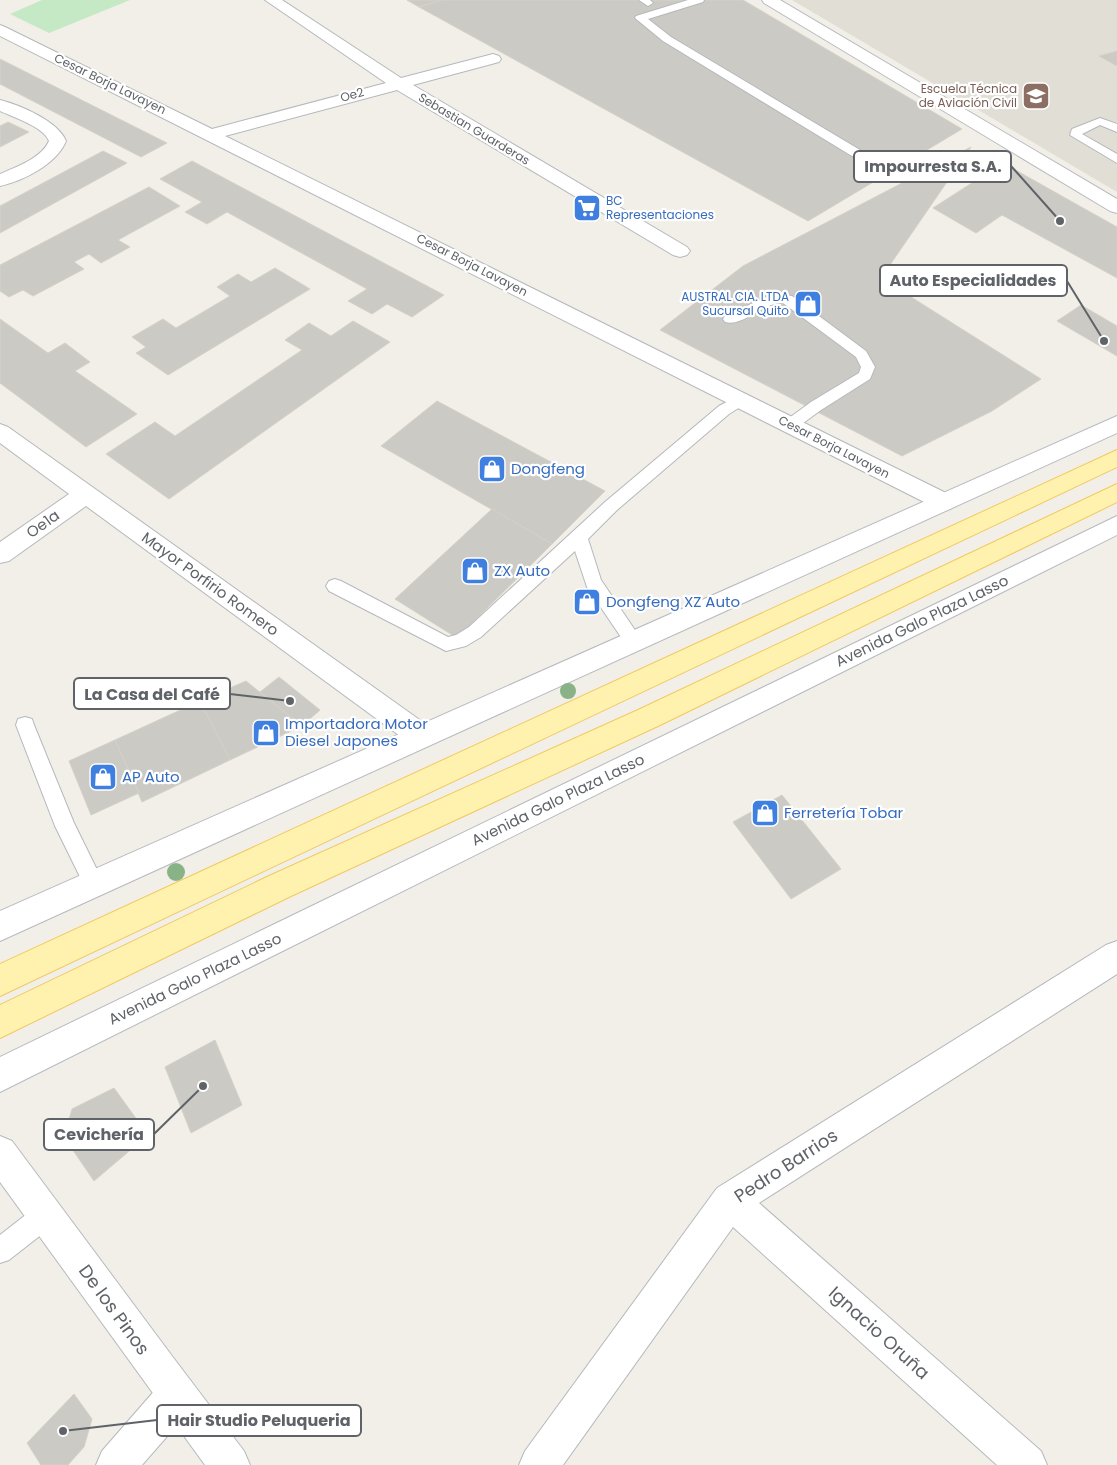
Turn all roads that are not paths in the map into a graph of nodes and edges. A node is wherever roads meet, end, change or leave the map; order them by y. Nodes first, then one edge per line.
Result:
1 (272, 0) edge
2 (699, 0) edge
3 (769, 0) edge
4 (650, 1) edge
5 (640, 18) junction
6 (0, 30) edge
7 (493, 58) dead end
8 (397, 83) junction
9 (0, 105) edge
10 (1117, 128) edge
11 (212, 134) junction
12 (856, 153) dead end
13 (1117, 159) edge
14 (0, 181) edge
15 (1117, 207) edge
16 (680, 251) dead end
17 (730, 319) dead end
18 (740, 400) junction
19 (1117, 424) edge
20 (790, 425) junction
21 (2, 435) edge
22 (1117, 458) edge
23 (1117, 492) edge
24 (86, 494) junction
25 (944, 502) junction
26 (1117, 525) edge
27 (579, 537) junction
28 (0, 554) edge
29 (335, 586) dead end
30 (633, 641) junction
31 (24, 726) dead end
32 (421, 736) junction
33 (94, 884) junction
34 (0, 926) edge
35 (1117, 956) edge
36 (0, 980) edge
37 (0, 1022) edge
38 (0, 1076) edge
39 (0, 1153) edge
40 (730, 1201) junction
41 (46, 1215) junction
42 (0, 1251) edge
43 (177, 1395) junction
44 (116, 1465) edge
45 (230, 1465) edge
46 (538, 1465) edge
47 (1027, 1465) edge

1 - 8 street, Sebastian Guarderas
2 - 5 lane
3 - 15 street
4 - 5 lane
5 - 12 lane
6 - 11 street, Cesar Borja Lavayen
7 - 8 street, Oe2
8 - 11 street, Oe2
8 - 16 street, Sebastian Guarderas
9 - 14 street
10 - 13 lane
11 - 18 street, Cesar Borja Lavayen
17 - 20 lane
18 - 20 street, Cesar Borja Lavayen
18 - 27 lane
19 - 25 street
20 - 25 street, Cesar Borja Lavayen
21 - 24 street, Mayor Porfirio Romero
22 - 36 main road
23 - 37 main road, Avenida Galo Plaza Lasso
24 - 28 street, Oe1a
24 - 32 street, Mayor Porfirio Romero
25 - 30 street
26 - 38 street, Avenida Galo Plaza Lasso
27 - 29 lane
27 - 30 lane
30 - 32 street
31 - 33 lane
32 - 33 street
33 - 34 street
35 - 40 street, Pedro Barrios
39 - 41 street, De los Pinos
40 - 46 street, Pedro Barrios
40 - 47 street, Ignacio Oruña
41 - 42 lane
41 - 43 street, De los Pinos
43 - 44 street
43 - 45 street, De los Pinos

